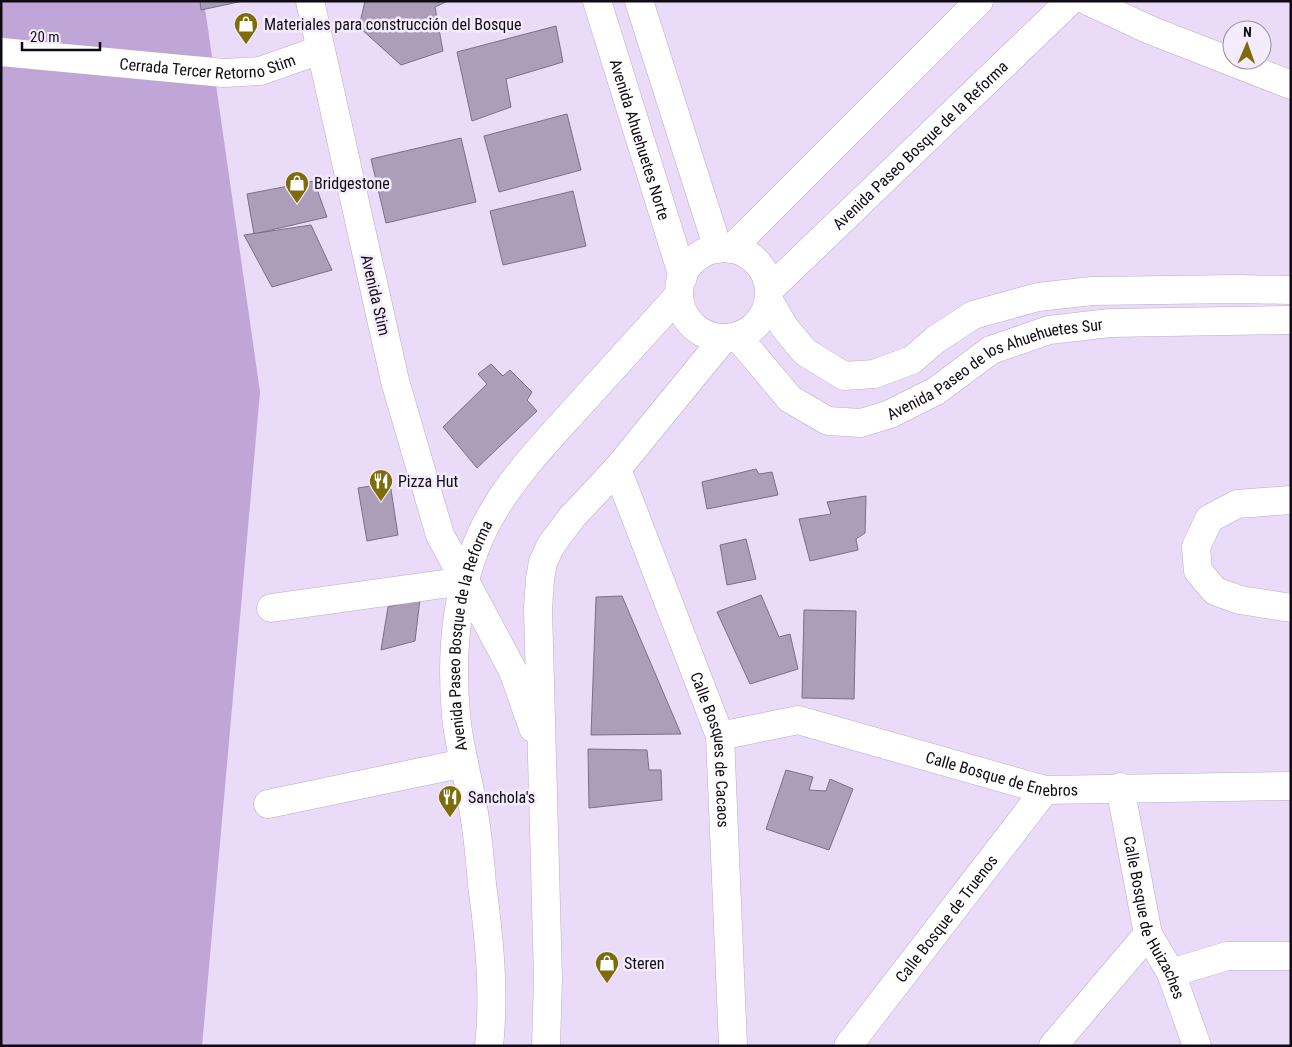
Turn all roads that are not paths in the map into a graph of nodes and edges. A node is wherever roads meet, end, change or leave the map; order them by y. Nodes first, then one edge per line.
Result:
1 (310, 1) edge
2 (597, 1) edge
3 (639, 1) edge
4 (979, 1) edge
5 (1070, 1) edge
6 (1088, 1) edge
7 (1141, 1) edge
8 (1150, 30) junction
9 (320, 50) junction
10 (1, 52) edge
11 (1289, 81) edge
12 (725, 249) junction
13 (681, 286) junction
14 (1291, 290) edge
15 (769, 295) junction
16 (1291, 320) edge
17 (730, 337) junction
18 (935, 340) junction
19 (963, 370) junction
20 (618, 469) junction
21 (1291, 500) edge
22 (465, 581) junction
23 (271, 608) dead end
24 (1291, 608) edge
25 (720, 736) junction
26 (541, 753) junction
27 (464, 764) junction
28 (1291, 786) edge
29 (1120, 787) junction
30 (1046, 790) junction
31 (268, 804) dead end
32 (1148, 934) junction
33 (1291, 956) edge
34 (1171, 973) junction
35 (489, 1046) edge
36 (546, 1046) edge
37 (732, 1046) edge
38 (848, 1046) edge
39 (1053, 1046) edge
40 (1198, 1046) edge

1 - 9 street, Avenida Stim
2 - 13 street, Avenida Ahuehuetes Norte
3 - 12 street
4 - 12 street
5 - 15 street, Avenida Paseo Bosque de la Reforma
6 - 8 street
7 - 8 street
8 - 11 street
9 - 10 street, Cerrada Tercer Retorno Stim
9 - 22 street, Avenida Stim
12 - 13 street
12 - 15 street
13 - 17 street
13 - 22 street, Avenida Paseo Bosque de la Reforma
14 - 18 street
15 - 17 street
15 - 18 street
16 - 19 street, Avenida Paseo de los Ahuehuetes Sur
17 - 19 street, Avenida Paseo de los Ahuehuetes Sur
17 - 20 street
18 - 19 street
20 - 25 street, Calle Bosques de Cacaos
20 - 26 street
21 - 24 street
22 - 23 street
22 - 26 street, Avenida Stim
22 - 27 street, Avenida Paseo Bosque de la Reforma
25 - 30 street, Calle Bosque de Enebros
25 - 37 street, Calle Bosques de Cacaos
26 - 36 street
27 - 31 street
27 - 35 street, Avenida Paseo Bosque de la Reforma
28 - 29 street, Calle Bosque de Enebros
29 - 30 street, Calle Bosque de Enebros
29 - 32 street, Calle Bosque de Huizaches
30 - 38 street, Calle Bosque de Truenos
32 - 34 street, Calle Bosque de Huizaches
32 - 39 street
33 - 34 street
34 - 40 street, Calle Bosque de Huizaches

